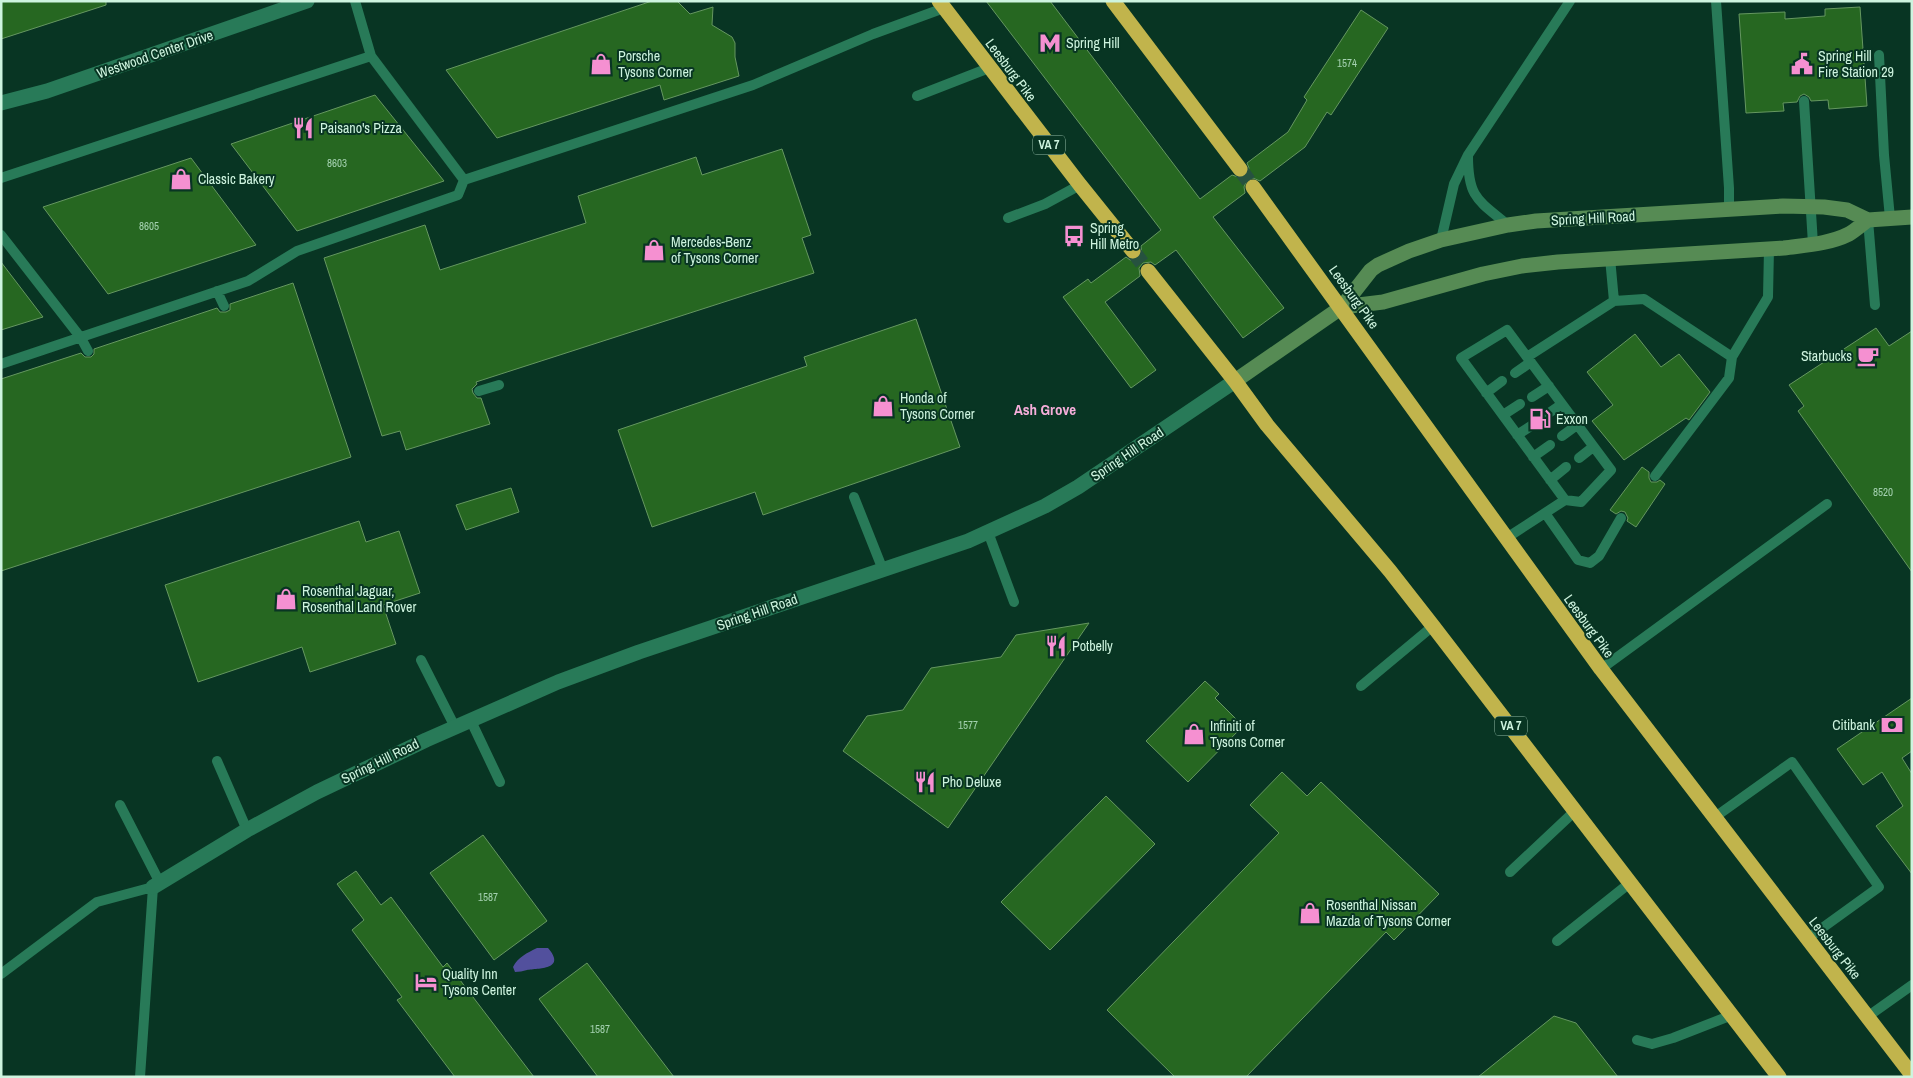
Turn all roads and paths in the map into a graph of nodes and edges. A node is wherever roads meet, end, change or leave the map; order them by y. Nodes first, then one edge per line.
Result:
1 (307, 1) edge
2 (355, 1) edge
3 (1113, 1) edge
4 (1570, 1) edge
5 (1716, 1) edge
6 (941, 4) edge
7 (1879, 55) dead end
8 (371, 56) junction
9 (989, 68) junction
10 (917, 96) dead end
11 (1804, 102) dead end
12 (1, 104) edge
13 (1468, 155) junction
14 (1240, 169) tunnel mouth
15 (1, 178) edge
16 (464, 180) junction
17 (1080, 185) junction
18 (1253, 187) tunnel mouth
19 (1810, 206) junction
20 (1730, 210) junction
21 (1912, 217) edge
22 (1008, 218) dead end
23 (1890, 218) junction
24 (1868, 220) junction
25 (1508, 225) junction
26 (1, 235) edge
27 (1442, 240) junction
28 (1813, 244) junction
29 (1769, 249) junction
30 (1133, 251) tunnel mouth
31 (1610, 258) junction
32 (1148, 271) tunnel mouth
33 (217, 291) junction
34 (1614, 301) junction
35 (1875, 305) dead end
36 (224, 306) dead end
37 (1342, 308) junction
38 (81, 338) junction
39 (88, 351) dead end
40 (1732, 357) junction
41 (1529, 360) junction
42 (1, 364) edge
43 (1515, 373) dead end
44 (1235, 381) junction
45 (1502, 381) dead end
46 (499, 385) dead end
47 (1549, 386) junction
48 (479, 391) dead end
49 (1486, 393) junction
50 (1532, 397) dead end
51 (1520, 404) dead end
52 (1562, 404) junction
53 (1503, 415) junction
54 (1546, 415) dead end
55 (1534, 424) dead end
56 (1577, 425) junction
57 (1517, 434) junction
58 (1562, 436) dead end
59 (1550, 445) dead end
60 (1593, 446) junction
61 (1533, 457) junction
62 (1579, 458) dead end
63 (1566, 466) dead end
64 (1655, 476) dead end
65 (1550, 480) junction
66 (854, 497) dead end
67 (1565, 500) junction
68 (1827, 504) dead end
69 (1545, 513) junction
70 (1621, 518) dead end
71 (988, 532) junction
72 (1505, 539) junction
73 (883, 570) junction
74 (1014, 602) dead end
75 (1434, 626) junction
76 (421, 660) dead end
77 (1601, 669) junction
78 (1361, 686) dead end
79 (471, 721) junction
80 (455, 727) junction
81 (217, 761) dead end
82 (500, 782) dead end
83 (120, 805) dead end
84 (1576, 810) junction
85 (1715, 817) junction
86 (247, 830) junction
87 (1510, 872) dead end
88 (1630, 882) junction
89 (156, 885) junction
90 (1807, 939) junction
91 (1557, 941) dead end
92 (1, 974) edge
93 (1912, 985) edge
94 (1732, 1015) junction
95 (1867, 1016) junction
96 (1637, 1040) dead end
97 (1912, 1075) edge
98 (140, 1077) edge
99 (1779, 1077) edge

1 - 12 street, Westwood Center Drive
2 - 8 lane
3 - 14 highway
4 - 13 lane
5 - 20 lane
6 - 9 highway, Leesburg Pike / VA 7
6 - 16 lane
7 - 23 lane
8 - 15 lane
8 - 16 lane
9 - 10 lane
9 - 17 highway, Leesburg Pike / VA 7
11 - 19 lane
13 - 25 lane
13 - 27 lane
16 - 33 lane
17 - 22 lane
17 - 30 highway, Leesburg Pike / VA 7
18 - 37 highway, Leesburg Pike
19 - 20 main road, Spring Hill Road
19 - 24 main road, Spring Hill Road
19 - 28 lane
20 - 25 main road, Spring Hill Road
21 - 23 main road, Spring Hill Road
23 - 24 main road, Spring Hill Road
24 - 28 main road, Spring Hill Road
24 - 35 lane
25 - 27 main road, Spring Hill Road
26 - 38 lane
27 - 37 main road, Spring Hill Road
28 - 29 main road, Spring Hill Road
29 - 31 main road, Spring Hill Road
29 - 40 lane
31 - 34 lane
31 - 37 main road, Spring Hill Road
32 - 44 highway, VA 7
33 - 36 lane
33 - 38 lane
34 - 40 lane
34 - 41 lane
37 - 44 main road, Spring Hill Road
37 - 72 highway, Leesburg Pike
38 - 39 lane
38 - 42 lane
40 - 64 lane
41 - 43 lane
41 - 47 lane
41 - 49 lane
44 - 71 street, Spring Hill Road
44 - 75 highway, VA 7
45 - 49 lane
46 - 48 lane
47 - 50 lane
47 - 52 lane
49 - 53 lane
51 - 53 lane
52 - 54 lane
52 - 56 lane
53 - 57 lane
55 - 57 lane
56 - 58 lane
56 - 60 lane
57 - 61 lane
59 - 61 lane
60 - 62 lane
60 - 67 lane
61 - 65 lane
63 - 65 lane
65 - 67 lane
66 - 73 lane
67 - 69 lane
68 - 77 lane
69 - 70 lane
69 - 72 lane
71 - 73 street, Spring Hill Road
71 - 74 lane
72 - 77 highway, Leesburg Pike
73 - 79 street, Spring Hill Road
75 - 78 lane
75 - 84 highway, VA 7
76 - 80 lane
77 - 85 highway, Leesburg Pike
79 - 80 street, Spring Hill Road
79 - 82 lane
80 - 86 street, Spring Hill Road
81 - 86 lane
83 - 89 lane
84 - 87 lane
84 - 88 highway, VA 7
85 - 90 highway, Leesburg Pike
85 - 90 lane
86 - 89 street, Spring Hill Road
88 - 91 lane
88 - 94 highway, VA 7
89 - 92 lane
89 - 98 lane
90 - 95 highway, Leesburg Pike
93 - 95 lane
94 - 96 lane
94 - 99 highway, VA 7
95 - 97 highway, Leesburg Pike

